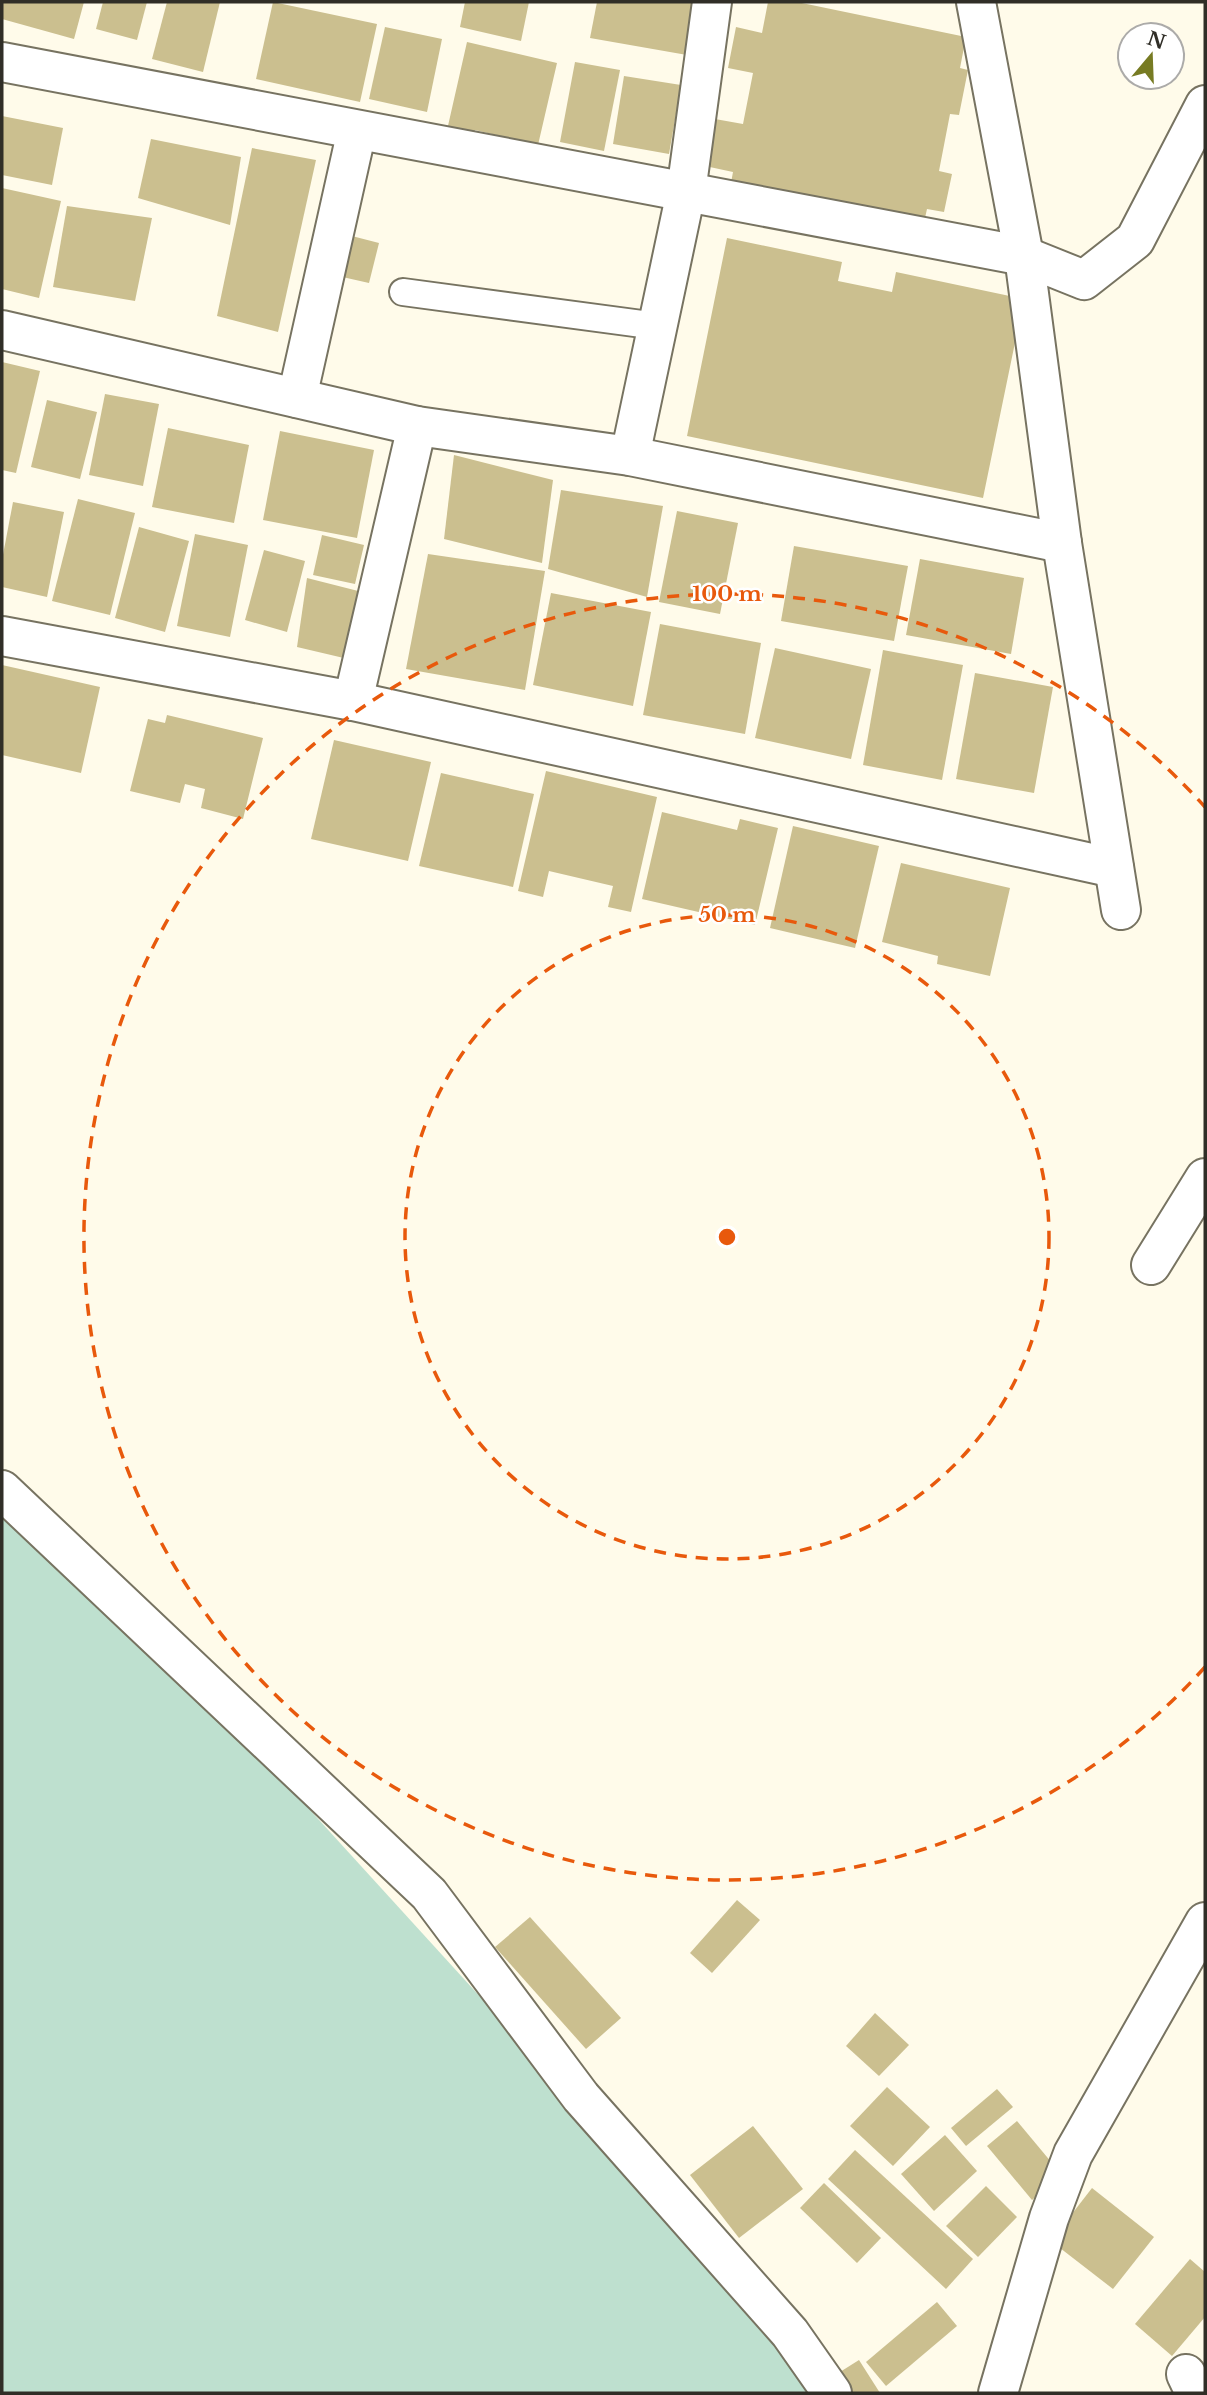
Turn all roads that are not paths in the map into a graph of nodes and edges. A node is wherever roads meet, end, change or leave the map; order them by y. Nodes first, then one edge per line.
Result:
1 (712, 2) edge
2 (976, 2) edge
3 (2, 62) edge
4 (1205, 108) edge
5 (357, 130) junction
6 (686, 192) junction
7 (1024, 256) junction
8 (403, 292) dead end
9 (657, 326) junction
10 (2, 330) edge
11 (297, 398) junction
12 (417, 426) junction
13 (630, 456) junction
14 (1062, 543) junction
15 (2, 636) edge
16 (353, 701) junction
17 (1114, 868) junction
18 (1121, 910) dead end
19 (1205, 1178) edge
20 (1151, 1265) dead end
21 (2, 1490) edge
22 (1205, 1922) edge
23 (832, 2393) edge
24 (998, 2393) edge

1 - 6 street
2 - 7 street
3 - 5 street
4 - 7 street
5 - 6 street
5 - 11 street
6 - 7 street
6 - 9 street
7 - 14 street
8 - 9 lane
9 - 13 street
10 - 11 street
11 - 12 street
12 - 13 street
12 - 16 street
13 - 14 street
14 - 17 street
15 - 16 street
16 - 17 street
17 - 18 street
19 - 20 street
21 - 23 street
22 - 24 street

